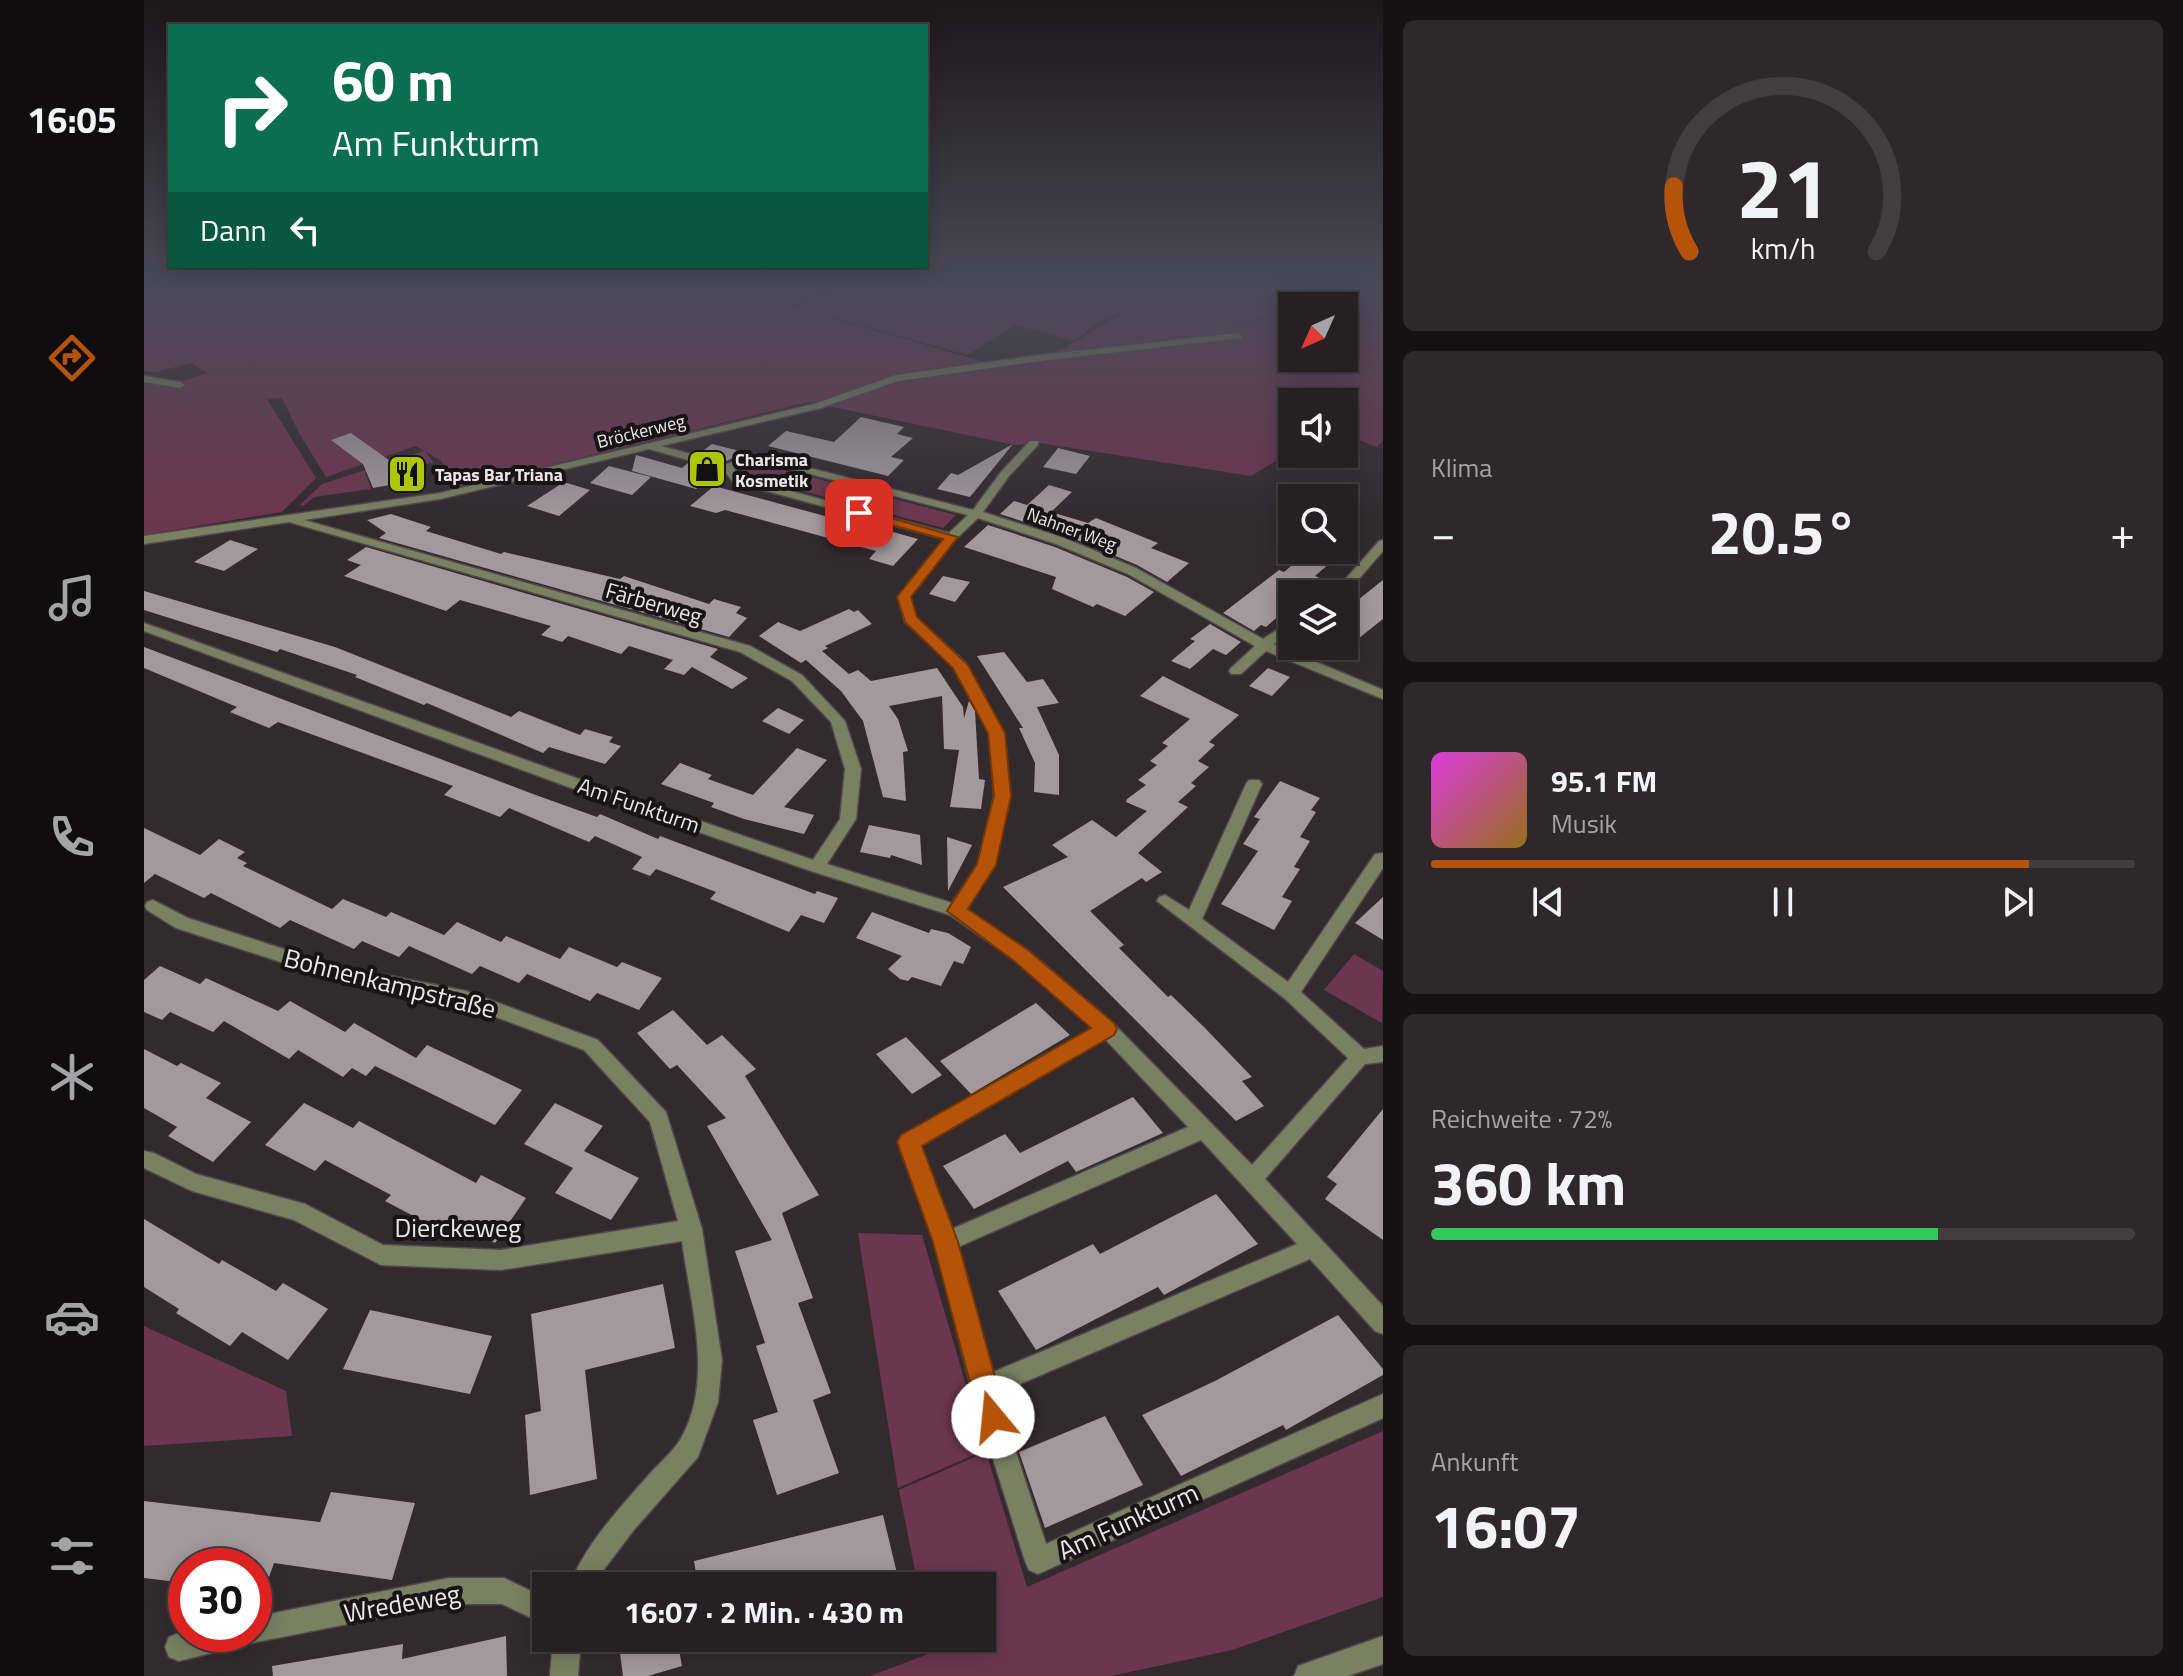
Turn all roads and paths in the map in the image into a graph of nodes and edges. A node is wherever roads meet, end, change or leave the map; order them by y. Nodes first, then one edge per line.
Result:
1 (1002, 363) edge
2 (144, 379) edge
3 (180, 385) dead end
4 (1034, 443) dead end
5 (651, 447) junction
6 (728, 468) junction
7 (976, 514) junction
8 (287, 518) junction
9 (951, 537) junction
10 (144, 540) edge
11 (1383, 544) edge
12 (1351, 580) edge
13 (144, 627) edge
14 (1278, 634) edge
15 (1264, 645) junction
16 (1236, 671) dead end
17 (1383, 695) edge
18 (1254, 784) dead end
19 (1381, 858) edge
20 (817, 867) junction
21 (1165, 901) dead end
22 (153, 906) dead end
23 (956, 911) junction
24 (1193, 920) junction
25 (1290, 993) junction
26 (1107, 1029) junction
27 (1383, 1054) edge
28 (1360, 1057) junction
29 (1204, 1129) junction
30 (147, 1159) dead end
31 (1252, 1179) junction
32 (691, 1229) junction
33 (946, 1242) junction
34 (1314, 1247) junction
35 (1383, 1323) edge
36 (983, 1388) junction
37 (1383, 1406) edge
38 (588, 1572) edge
39 (532, 1605) edge
40 (272, 1627) edge
41 (1383, 1650) edge
42 (566, 1652) edge
43 (564, 1676) edge
44 (1308, 1676) edge

1 - 5 street, Bröckerweg
2 - 3 street
4 - 7 street
5 - 6 street, Nahner Weg
5 - 8 street, Bröckerweg
6 - 7 street, Nahner Weg
6 - 9 street, Nahner Weg
7 - 9 street
7 - 15 street, Nahner Weg
8 - 10 street, Bröckerweg
8 - 20 street, Färberweg
9 - 23 street
11 - 12 street
13 - 20 street, Am Funkturm
14 - 15 street
15 - 16 street
15 - 17 street, Nahner Weg
18 - 24 street
19 - 25 street
20 - 23 street, Am Funkturm
21 - 24 street
22 - 32 street, Bohnenkampstraße
23 - 26 street, Am Funkturm
24 - 25 street
25 - 28 street
26 - 29 street, Am Funkturm
26 - 33 street, Am Funkturm
27 - 28 street
28 - 31 street
29 - 31 street, Am Funkturm
29 - 33 street
30 - 32 street, Dierckeweg
31 - 34 street, Am Funkturm
32 - 38 street, Bohnenkampstraße
33 - 36 street, Am Funkturm
34 - 35 street, Am Funkturm
34 - 36 street
36 - 37 street, Am Funkturm
39 - 40 street, Wredeweg
41 - 44 street
42 - 43 street

